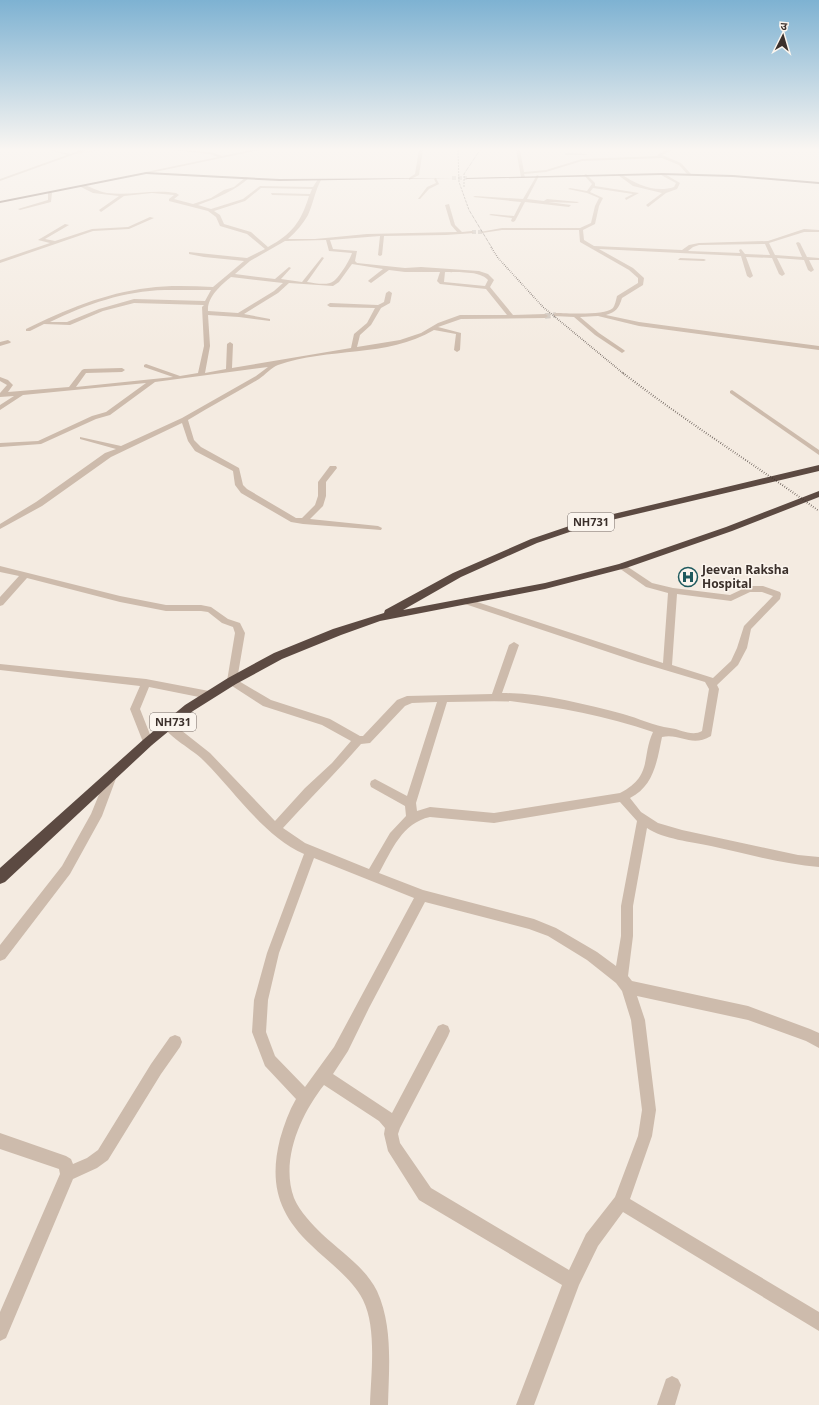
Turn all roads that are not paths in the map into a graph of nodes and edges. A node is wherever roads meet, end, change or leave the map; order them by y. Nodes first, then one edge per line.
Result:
1 (217, 216) edge
2 (305, 216) edge
3 (450, 216) edge
4 (494, 216) edge
5 (516, 216) edge
6 (595, 216) edge
7 (152, 218) dead end
8 (67, 225) dead end
9 (581, 229) junction
10 (472, 232) tunnel mouth
11 (482, 232) tunnel mouth
12 (819, 232) edge
13 (382, 234) junction
14 (461, 234) junction
15 (788, 235) junction
16 (804, 236) dead end
17 (284, 240) junction
18 (328, 240) junction
19 (58, 242) junction
20 (766, 242) junction
21 (710, 243) junction
22 (738, 243) junction
23 (798, 243) dead end
24 (594, 247) junction
25 (267, 248) junction
26 (683, 252) junction
27 (191, 254) dead end
28 (712, 254) junction
29 (380, 255) dead end
30 (744, 255) junction
31 (774, 257) junction
32 (322, 258) dead end
33 (680, 259) dead end
34 (806, 259) junction
35 (819, 259) edge
36 (248, 260) junction
37 (0, 262) edge
38 (352, 262) junction
39 (289, 268) dead end
40 (388, 268) junction
41 (811, 270) dead end
42 (442, 271) junction
43 (782, 274) dead end
44 (229, 275) junction
45 (750, 276) dead end
46 (277, 280) junction
47 (371, 281) dead end
48 (287, 282) junction
49 (304, 283) junction
50 (487, 287) junction
51 (214, 289) junction
52 (389, 293) dead end
53 (207, 303) junction
54 (330, 305) dead end
55 (379, 307) junction
56 (206, 313) junction
57 (594, 314) junction
58 (239, 315) junction
59 (556, 315) tunnel mouth
60 (575, 315) junction
61 (545, 316) tunnel mouth
62 (512, 317) junction
63 (268, 320) dead end
64 (43, 323) junction
65 (433, 328) junction
66 (28, 330) dead end
67 (8, 342) dead end
68 (0, 344) edge
69 (230, 344) dead end
70 (819, 348) edge
71 (353, 350) junction
72 (457, 350) dead end
73 (622, 351) dead end
74 (275, 364) junction
75 (146, 366) dead end
76 (122, 370) dead end
77 (229, 371) junction
78 (201, 375) junction
79 (180, 378) junction
80 (0, 379) edge
81 (153, 381) junction
82 (71, 390) junction
83 (22, 392) junction
84 (732, 392) dead end
85 (2, 395) edge
86 (0, 408) edge
87 (184, 418) junction
88 (82, 438) dead end
89 (0, 445) edge
90 (121, 448) junction
91 (819, 453) edge
92 (333, 468) dead end
93 (819, 468) edge
94 (819, 494) edge
95 (303, 522) junction
96 (0, 527) edge
97 (378, 528) dead end
98 (622, 566) junction
99 (0, 569) edge
100 (25, 575) junction
101 (673, 591) junction
102 (465, 601) junction
103 (0, 603) edge
104 (379, 618) junction
105 (514, 645) dead end
106 (0, 667) edge
107 (667, 667) junction
108 (232, 681) junction
109 (146, 683) junction
110 (712, 684) junction
111 (209, 695) junction
112 (496, 697) junction
113 (443, 698) junction
114 (168, 726) junction
115 (663, 731) junction
116 (358, 740) junction
117 (148, 742) junction
118 (113, 773) junction
119 (374, 784) dead end
120 (622, 798) junction
121 (410, 803) junction
122 (412, 817) junction
123 (643, 819) junction
124 (276, 828) junction
125 (311, 851) junction
126 (819, 862) edge
127 (371, 876) junction
128 (0, 877) edge
129 (422, 896) junction
130 (0, 955) edge
131 (624, 982) junction
132 (443, 1031) dead end
133 (819, 1041) edge
134 (175, 1042) dead end
135 (322, 1075) junction
136 (305, 1098) junction
137 (393, 1126) junction
138 (0, 1140) edge
139 (68, 1174) junction
140 (621, 1202) junction
141 (572, 1281) junction
142 (819, 1322) edge
143 (0, 1332) edge
144 (672, 1385) dead end
145 (380, 1405) edge
146 (526, 1405) edge
147 (666, 1405) edge

1 - 25 street
2 - 17 street
3 - 14 street
4 - 5 street
6 - 9 street
7 - 19 street
8 - 19 street
9 - 11 street
9 - 24 street
10 - 14 street
12 - 15 street
13 - 14 street
13 - 18 street
13 - 29 street
15 - 16 street
15 - 20 street
17 - 18 street
17 - 25 street
18 - 38 street
19 - 37 street
20 - 22 street
20 - 31 street
21 - 22 street
21 - 26 street
21 - 28 street
22 - 30 street
23 - 34 street
24 - 26 street
24 - 57 street
25 - 36 street
26 - 28 street
27 - 36 street
28 - 30 street
28 - 33 street
30 - 31 street
30 - 45 street
31 - 34 street
31 - 43 street
32 - 49 street
34 - 35 street
34 - 41 street
36 - 44 street
38 - 40 street
38 - 49 street
39 - 46 street
40 - 42 street
40 - 47 street
42 - 50 street
42 - 50 street
44 - 46 street
44 - 51 street
46 - 48 street
48 - 49 street
48 - 58 street
50 - 62 street
51 - 53 street
51 - 64 street
52 - 55 street
53 - 56 street
53 - 64 street
54 - 55 street
55 - 71 street
56 - 58 street
56 - 78 street
57 - 60 street
57 - 70 street
58 - 63 street
59 - 60 street
60 - 73 street
61 - 62 street
62 - 65 street
64 - 66 street
65 - 71 street
65 - 72 street
67 - 68 street
69 - 77 street
71 - 74 street
74 - 77 street
74 - 87 street
75 - 79 street
76 - 82 street
77 - 78 street
78 - 79 street
79 - 81 street
80 - 85 street
81 - 82 street
81 - 89 street
82 - 83 street
83 - 85 street
83 - 86 street
84 - 91 street
87 - 90 street
87 - 95 street
88 - 90 street
90 - 96 street
92 - 95 street
93 - 104 highway, NH731
94 - 98 highway, NH731
95 - 97 street
98 - 101 street
98 - 102 highway, NH731
99 - 100 street
100 - 103 street
100 - 108 street
101 - 107 street
101 - 110 street
102 - 104 highway, NH731
102 - 107 street
104 - 108 highway, NH731
105 - 112 street
106 - 109 street
107 - 110 street
108 - 111 highway, NH731
108 - 116 street
109 - 111 street
109 - 117 street
110 - 115 street
111 - 114 highway, NH731
112 - 113 street
112 - 115 street
113 - 116 street
113 - 121 street
114 - 117 highway, NH731
114 - 124 street
115 - 120 street
116 - 124 street
117 - 118 highway, NH731
118 - 128 highway, NH731
118 - 130 street
119 - 121 street
120 - 122 street
120 - 123 street
121 - 122 street
122 - 127 street
123 - 126 street
123 - 131 street
124 - 125 street
125 - 127 street
125 - 136 street
127 - 129 street
129 - 131 street
129 - 135 street
131 - 133 street
131 - 140 street
132 - 137 street
134 - 139 street
135 - 136 street
135 - 137 street
136 - 145 street
137 - 141 street
138 - 139 street
139 - 143 street
140 - 141 street
140 - 142 street
141 - 146 street
144 - 147 street

